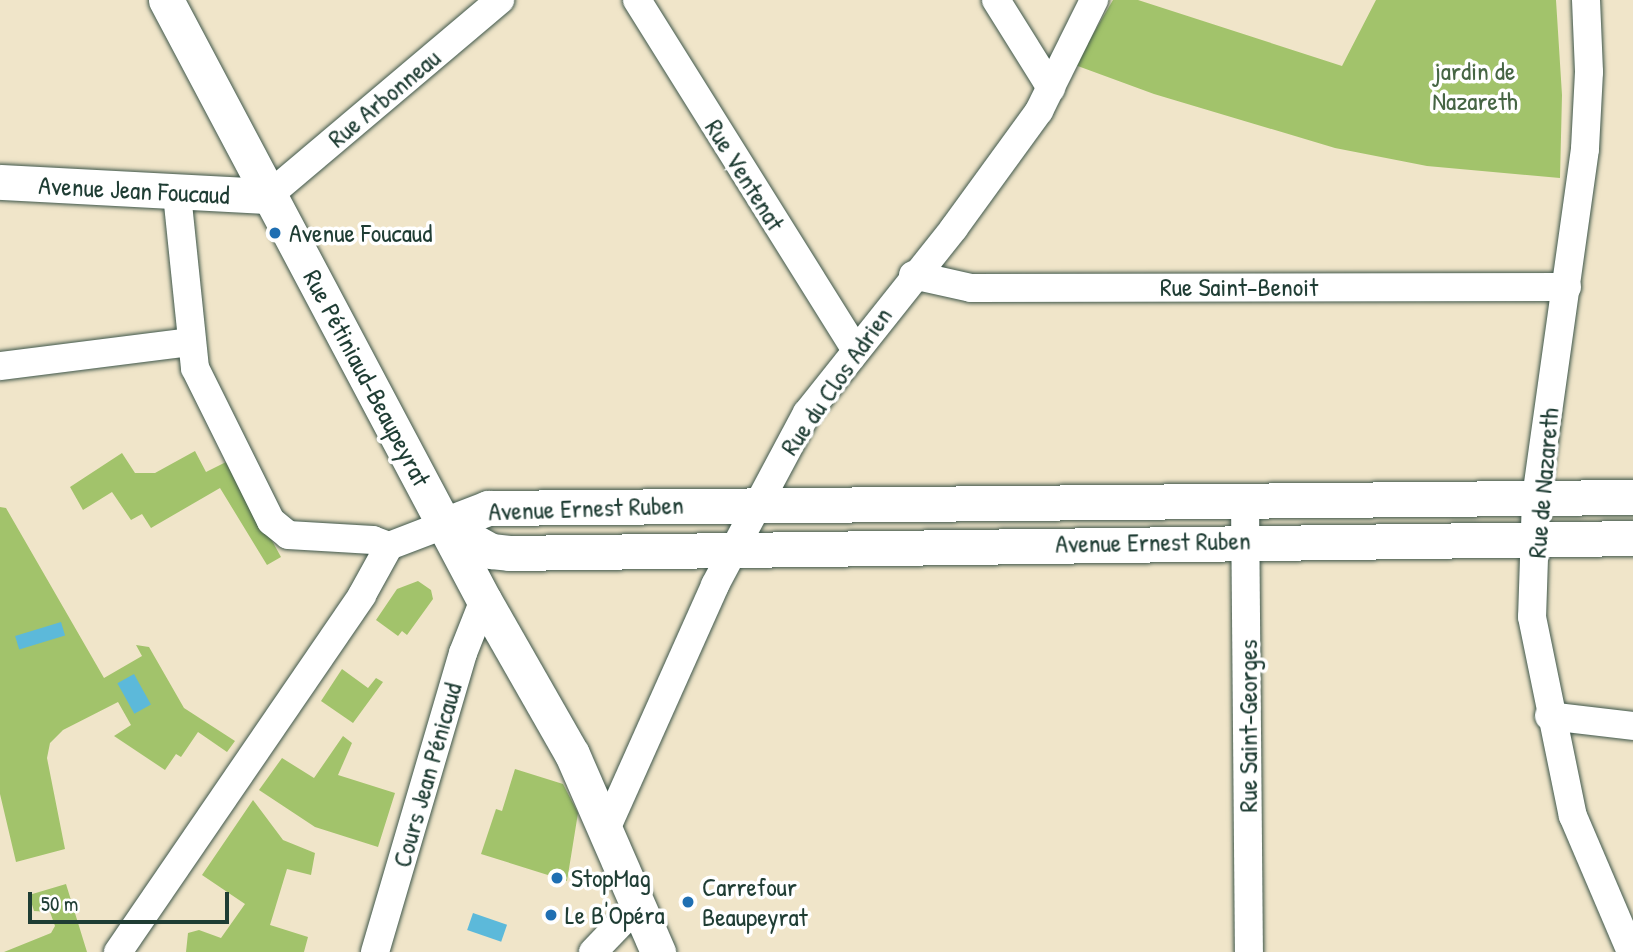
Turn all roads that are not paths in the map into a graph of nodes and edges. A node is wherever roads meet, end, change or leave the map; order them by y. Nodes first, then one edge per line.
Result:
1 (166, 0) edge
2 (500, 0) edge
3 (637, 0) edge
4 (996, 0) edge
5 (1094, 0) edge
6 (1586, 0) edge
7 (1051, 88) junction
8 (0, 182) edge
9 (177, 194) junction
10 (268, 196) junction
11 (913, 275) junction
12 (1567, 287) junction
13 (191, 342) junction
14 (855, 349) junction
15 (0, 366) edge
16 (1633, 497) edge
17 (1536, 498) junction
18 (1245, 500) junction
19 (757, 505) junction
20 (444, 525) junction
21 (1633, 538) edge
22 (1536, 539) junction
23 (1248, 541) junction
24 (389, 546) junction
25 (737, 548) junction
26 (484, 600) junction
27 (1549, 716) junction
28 (1633, 726) edge
29 (607, 827) junction
30 (639, 904) junction
31 (118, 952) edge
32 (376, 952) edge
33 (593, 952) edge
34 (657, 952) edge
35 (1249, 952) edge
36 (1631, 952) edge

1 - 10 street, Rue Pétiniaud-Beaupeyrat
2 - 10 street, Rue Arbonneau
3 - 14 street, Rue Ventenat
4 - 7 street
5 - 7 street, Rue du Clos Adrien
6 - 12 street, Rue de Nazareth
7 - 11 street, Rue du Clos Adrien
8 - 9 street, Avenue Jean Foucaud
9 - 10 street, Avenue Jean Foucaud
9 - 13 street
10 - 20 street, Rue Pétiniaud-Beaupeyrat
11 - 12 street, Rue Saint-Benoit
11 - 14 street, Rue du Clos Adrien
12 - 17 street, Rue de Nazareth
13 - 15 street
13 - 24 street
14 - 19 street, Rue du Clos Adrien
16 - 17 street, Avenue Ernest Ruben
17 - 18 street, Avenue Ernest Ruben
17 - 22 street, Rue de Nazareth
18 - 19 street, Avenue Ernest Ruben
18 - 23 street, Rue Saint-Georges
19 - 20 street, Avenue Ernest Ruben
19 - 25 street, Rue du Clos Adrien
20 - 24 street
20 - 25 street, Avenue Ernest Ruben
20 - 26 street, Rue Pétiniaud-Beaupeyrat
21 - 22 street, Avenue Ernest Ruben
22 - 23 street, Avenue Ernest Ruben
22 - 27 street, Rue de Nazareth
23 - 25 street, Avenue Ernest Ruben
23 - 35 street, Rue Saint-Georges
24 - 31 street
25 - 29 street, Rue du Clos Adrien
26 - 29 street, Rue Pétiniaud-Beaupeyrat
26 - 32 street, Cours Jean Pénicaud
27 - 28 street
27 - 36 street, Rue de Nazareth
29 - 30 street
30 - 33 street
30 - 34 street

